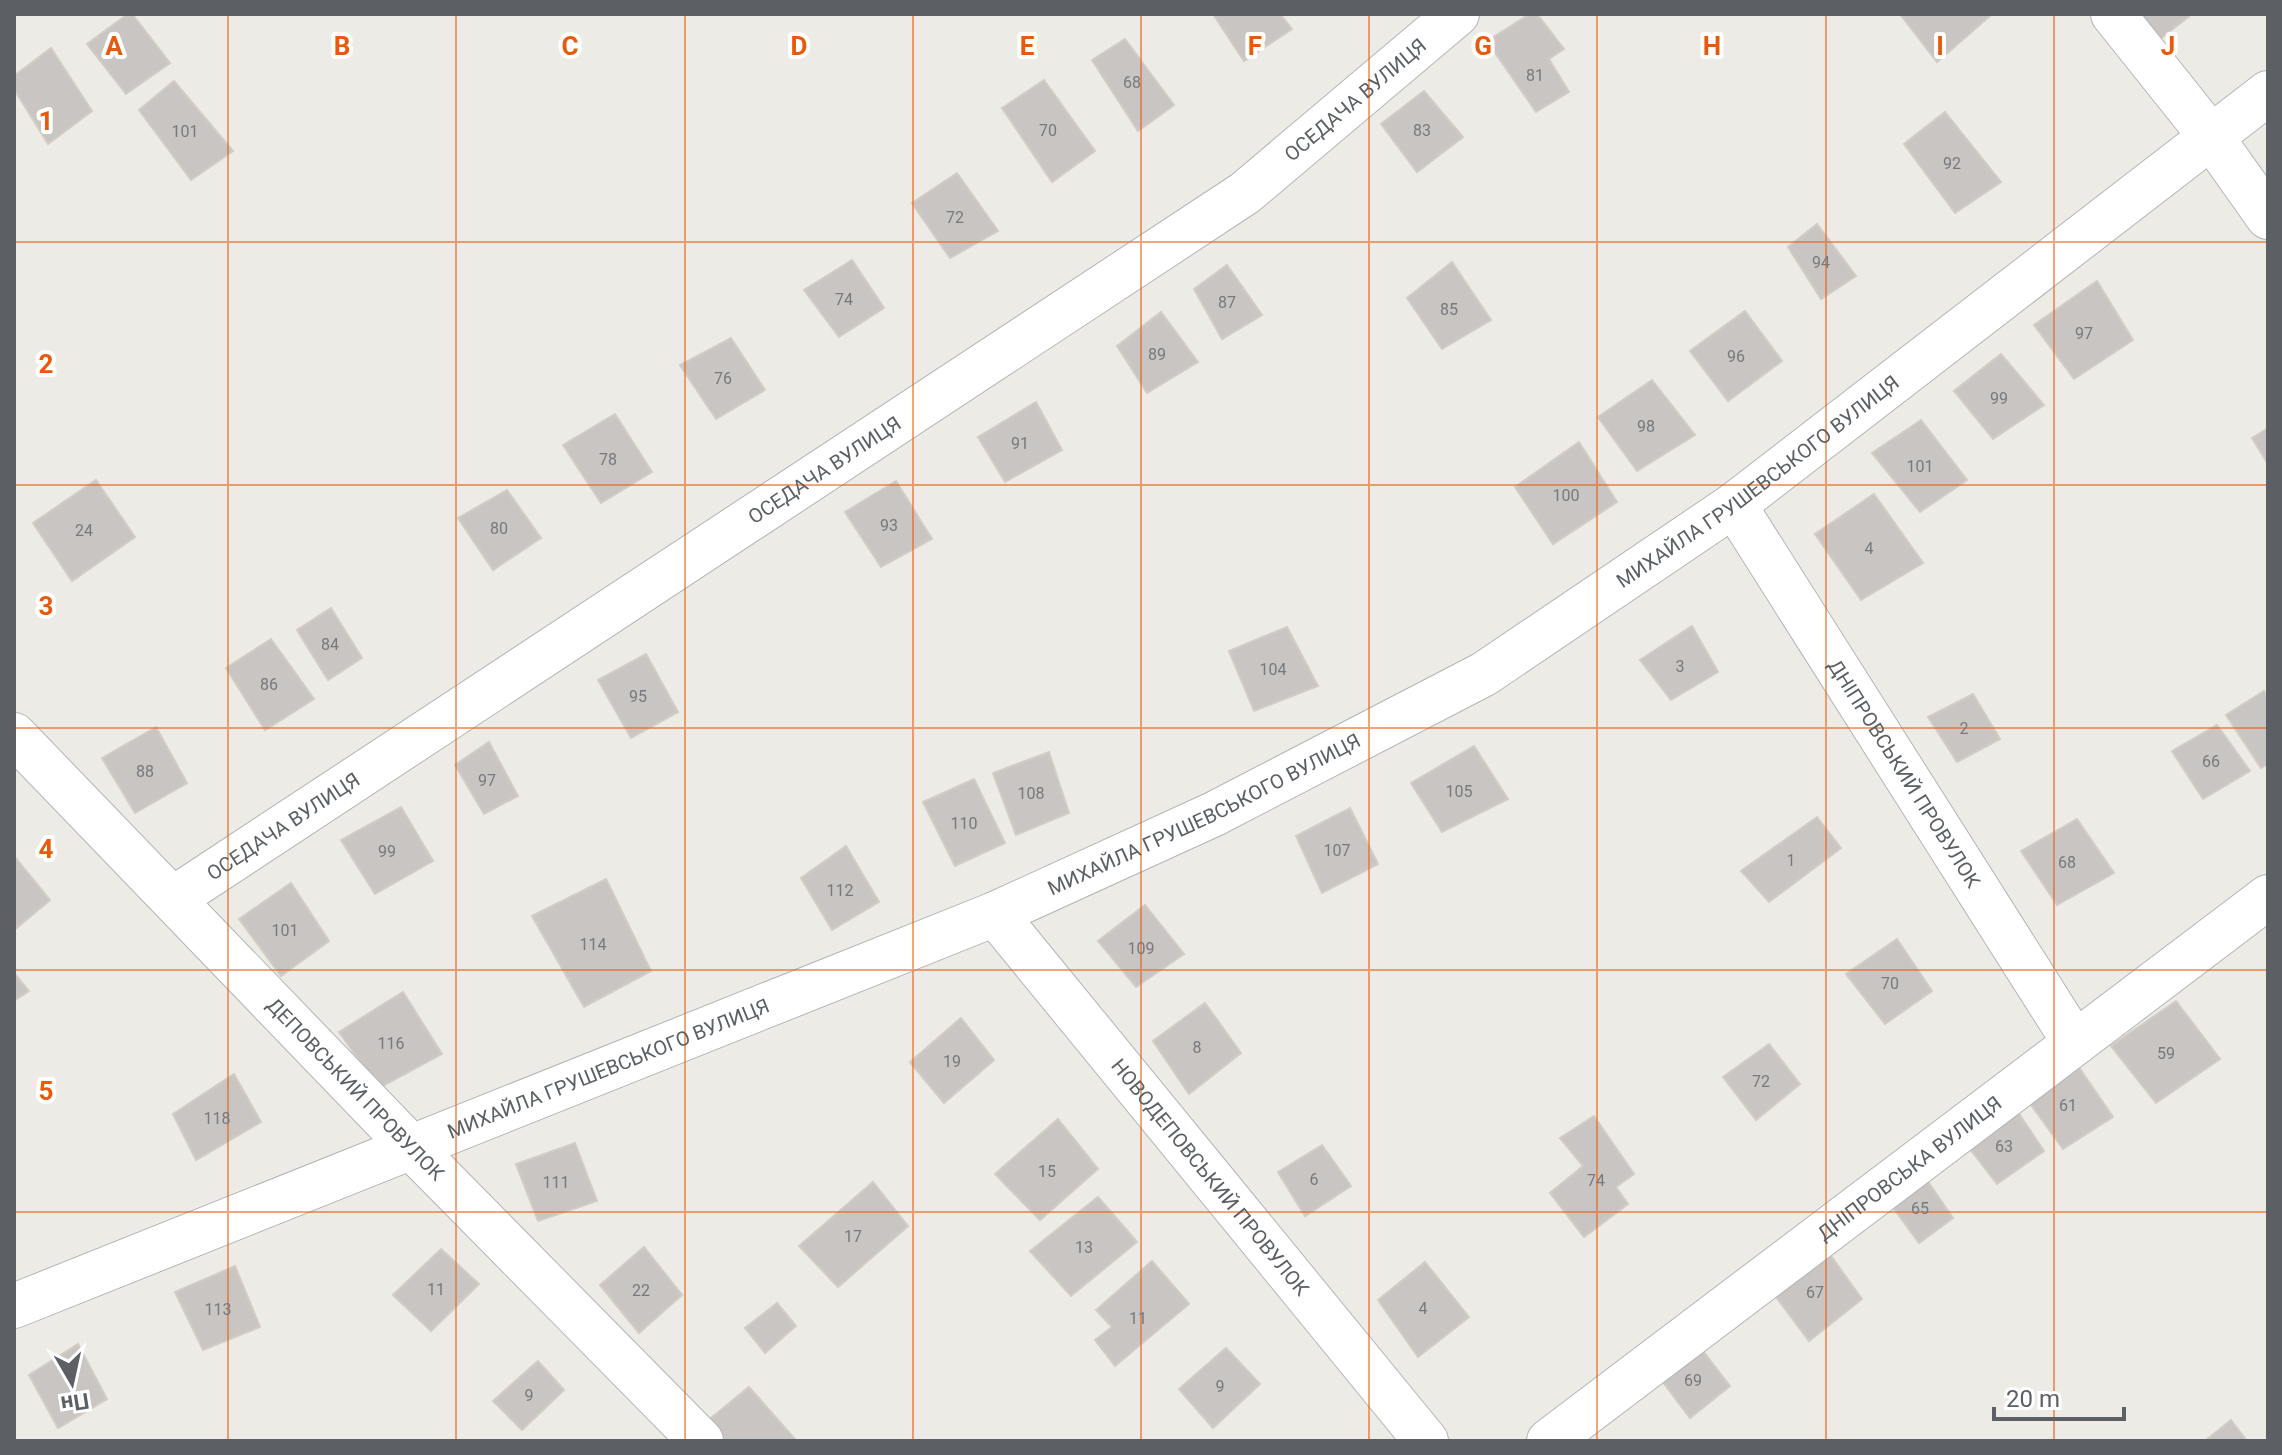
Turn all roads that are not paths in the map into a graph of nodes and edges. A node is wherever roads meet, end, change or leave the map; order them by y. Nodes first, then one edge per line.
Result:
1 (1457, 14) edge
2 (2113, 14) edge
3 (2268, 93) edge
4 (2212, 138) junction
5 (2268, 217) edge
6 (1734, 505) junction
7 (14, 735) edge
8 (2268, 897) edge
9 (173, 899) junction
10 (995, 914) junction
11 (2075, 1043) junction
12 (411, 1147) junction
13 (14, 1306) edge
14 (701, 1441) edge
15 (1426, 1441) edge
16 (1549, 1441) edge

1 - 9 street, ОСЕДАЧА ВУЛИЦЯ
2 - 4 street
3 - 4 street, МИХАЙЛА ГРУШЕВСЬКОГО ВУЛИЦЯ
4 - 5 street
4 - 6 street, МИХАЙЛА ГРУШЕВСЬКОГО ВУЛИЦЯ
6 - 10 street, МИХАЙЛА ГРУШЕВСЬКОГО ВУЛИЦЯ
6 - 11 street, ДНІПРОВСЬКИЙ ПРОВУЛОК
7 - 9 street, ДЕПОВСЬКИЙ ПРОВУЛОК
8 - 11 street, ДНІПРОВСЬКА ВУЛИЦЯ
9 - 12 street, ДЕПОВСЬКИЙ ПРОВУЛОК
10 - 12 street, МИХАЙЛА ГРУШЕВСЬКОГО ВУЛИЦЯ
10 - 15 street, НОВОДЕПОВСЬКИЙ ПРОВУЛОК
11 - 16 street, ДНІПРОВСЬКА ВУЛИЦЯ
12 - 13 street, МИХАЙЛА ГРУШЕВСЬКОГО ВУЛИЦЯ
12 - 14 street, ДЕПОВСЬКИЙ ПРОВУЛОК

